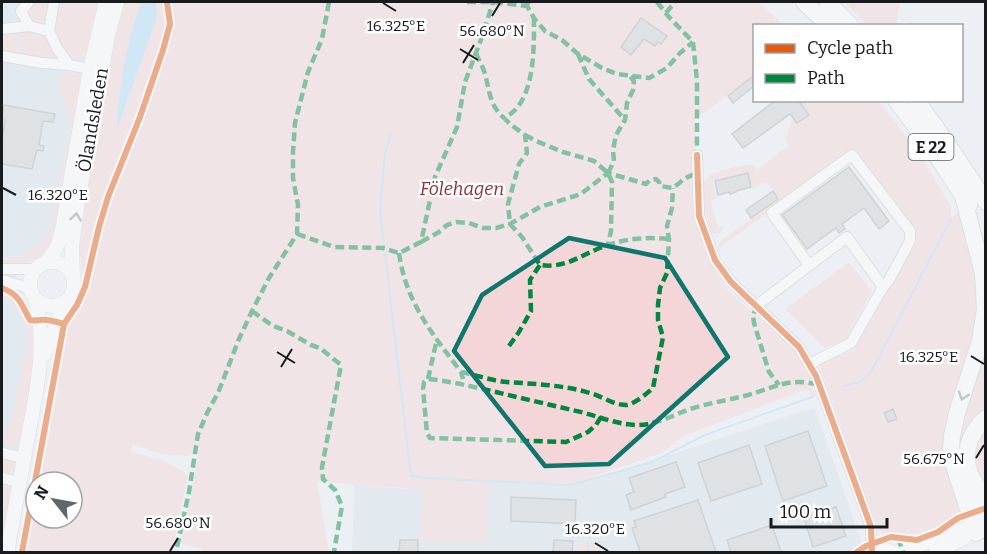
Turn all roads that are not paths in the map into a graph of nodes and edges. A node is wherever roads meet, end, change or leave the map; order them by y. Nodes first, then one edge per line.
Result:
1 (29, 2) edge
2 (54, 2) edge
3 (106, 2) edge
4 (117, 2) edge
5 (804, 2) edge
6 (827, 2) edge
7 (827, 24) edge
8 (849, 24) edge
9 (29, 26) junction
10 (2, 29) edge
11 (49, 32) junction
12 (2, 56) edge
13 (69, 65) junction
14 (96, 70) junction
15 (897, 102) edge
16 (917, 102) edge
17 (697, 156) dead end
18 (963, 196) junction
19 (986, 202) edge
20 (986, 235) edge
21 (809, 265) junction
22 (41, 266) junction
23 (2, 269) edge
24 (73, 275) junction
25 (2, 280) edge
26 (883, 287) junction
27 (33, 294) junction
28 (61, 304) junction
29 (757, 305) junction
30 (809, 363) junction
31 (39, 374) junction
32 (986, 418) edge
33 (2, 453) edge
34 (24, 458) junction
35 (2, 478) edge
36 (20, 482) junction
37 (973, 483) junction
38 (986, 494) edge
39 (982, 529) edge
40 (7, 549) edge
41 (885, 552) edge
42 (936, 552) edge

1 - 9 street
2 - 11 street
3 - 14 main road, Ölandsleden
4 - 14 main road, Ölandsleden
5 - 7 highway
6 - 8 highway
9 - 10 street
9 - 11 street
11 - 13 street
12 - 13 street
13 - 14 street
14 - 22 main road, Ölandsleden
24 -> 14 main road, Ölandsleden
15 - 18 highway, E 22
16 - 19 highway, E 22
17 - 29 street
18 - 20 highway, E 22
18 -> 39 highway
21 - 26 street
21 - 26 street
21 - 29 street
22 - 23 street
22 - 24 main road
22 - 27 main road, Ölandsleden
24 - 28 main road, Ölandsleden
25 - 27 street
26 - 30 street
27 - 28 main road
27 - 31 main road, Ölandsleden
28 - 31 main road, Ölandsleden
29 - 30 street
30 - 41 street
31 - 34 main road, Ölandsleden
32 - 37 highway
33 - 34 street
34 - 36 main road, Ölandsleden
35 - 36 street
36 - 40 main road, Ölandsleden
37 - 38 highway
37 - 39 highway
39 - 41 main road
39 - 42 main road

